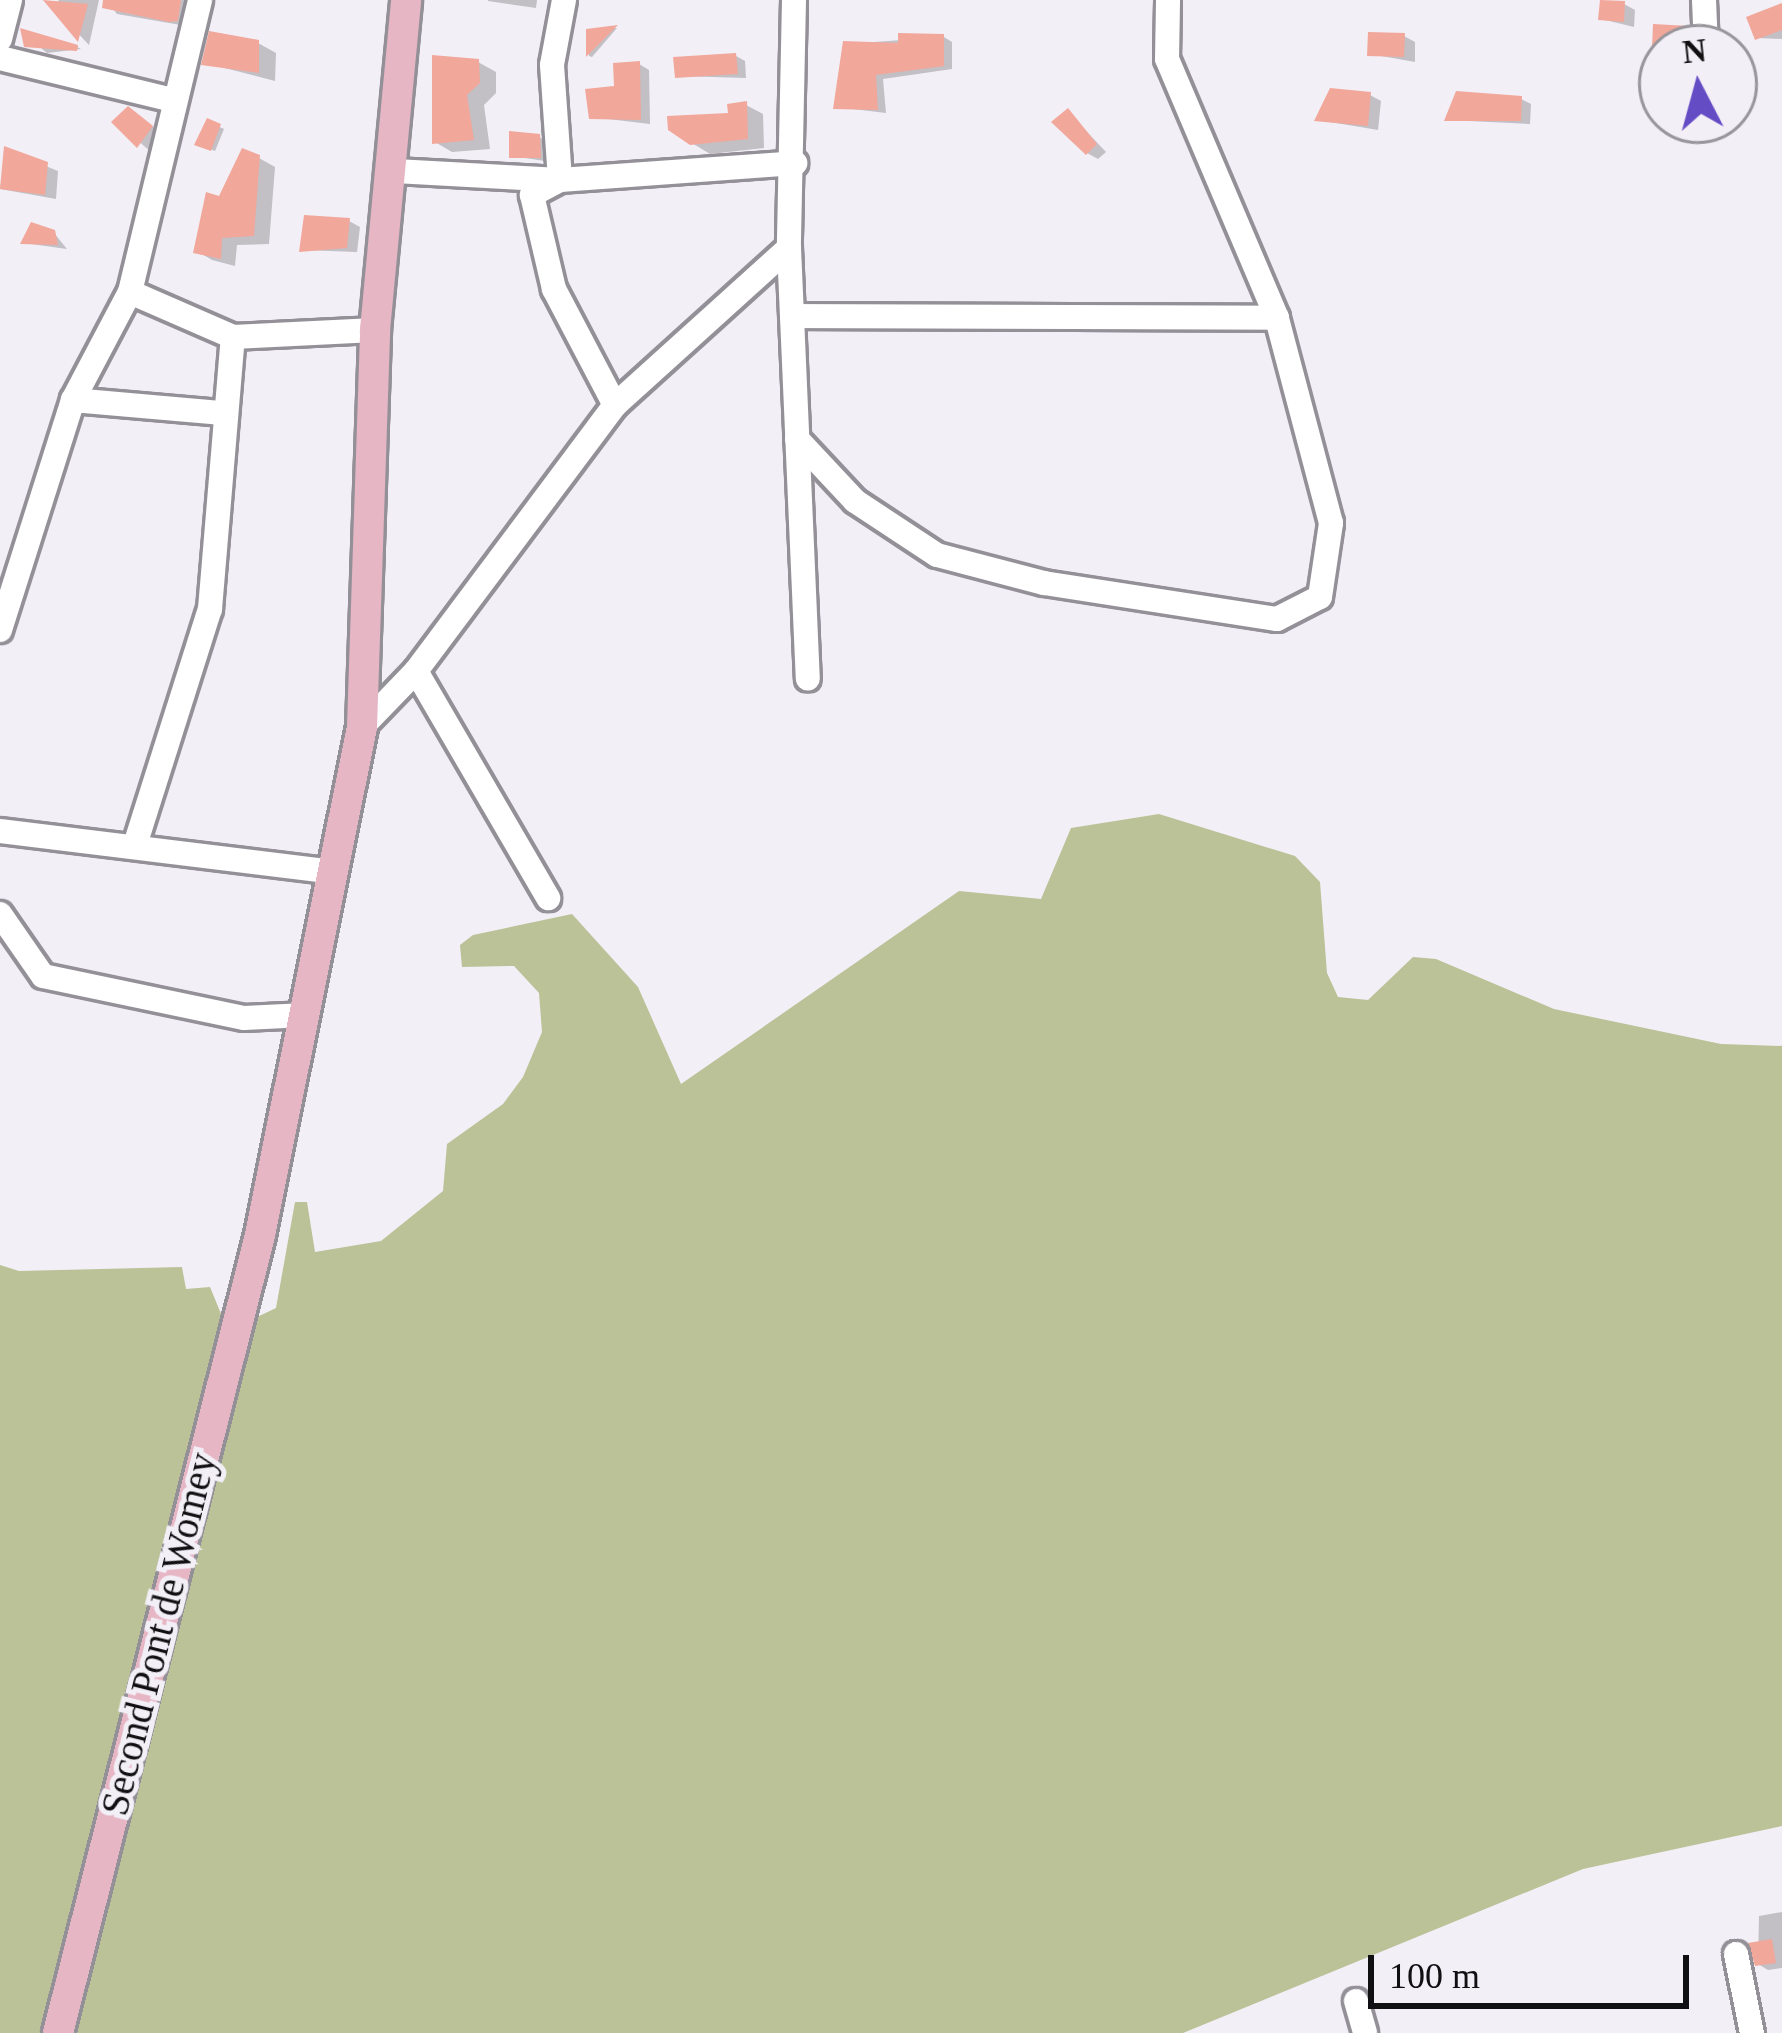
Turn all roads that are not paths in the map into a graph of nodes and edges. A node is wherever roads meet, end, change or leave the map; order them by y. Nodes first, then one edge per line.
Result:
1 (10, 0) edge
2 (200, 0) edge
3 (406, 0) edge
4 (564, 0) edge
5 (794, 0) edge
6 (1168, 0) edge
7 (0, 39) edge
8 (0, 58) edge
9 (172, 100) junction
10 (795, 163) junction
11 (395, 171) junction
12 (560, 180) junction
13 (789, 248) junction
14 (130, 292) junction
15 (792, 316) junction
16 (1277, 318) junction
17 (375, 330) junction
18 (233, 338) junction
19 (73, 400) junction
20 (615, 405) junction
21 (222, 413) junction
22 (797, 440) junction
23 (0, 630) edge
24 (416, 671) junction
25 (808, 679) dead end
26 (362, 727) junction
27 (0, 831) edge
28 (136, 842) junction
29 (328, 871) junction
30 (548, 898) dead end
31 (0, 914) edge
32 (306, 1015) junction
33 (1736, 1954) dead end
34 (1356, 2001) dead end
35 (58, 2033) edge
36 (1365, 2033) edge
37 (1752, 2033) edge

1 - 7 street
2 - 9 street
3 - 11 main road, Second Pont de Womey
4 - 12 street
5 - 10 street
6 - 16 street
8 - 9 street
9 - 14 street
10 - 12 street
10 - 13 street
11 - 12 street
11 - 17 main road, Second Pont de Womey
12 - 20 street
13 - 15 street
13 - 20 street
14 - 18 street
14 - 19 street
15 - 16 street
15 - 22 street
16 - 22 street
17 - 18 street
17 - 26 main road, Second Pont de Womey
18 - 21 street
19 - 21 street
19 - 23 street
20 - 24 street
21 - 28 street
22 - 25 street
24 - 26 street
24 - 30 street
26 - 29 main road, Second Pont de Womey
27 - 28 street
28 - 29 street
29 - 32 main road, Second Pont de Womey
31 - 32 street
32 - 35 main road, Second Pont de Womey
33 - 37 street
34 - 36 street

